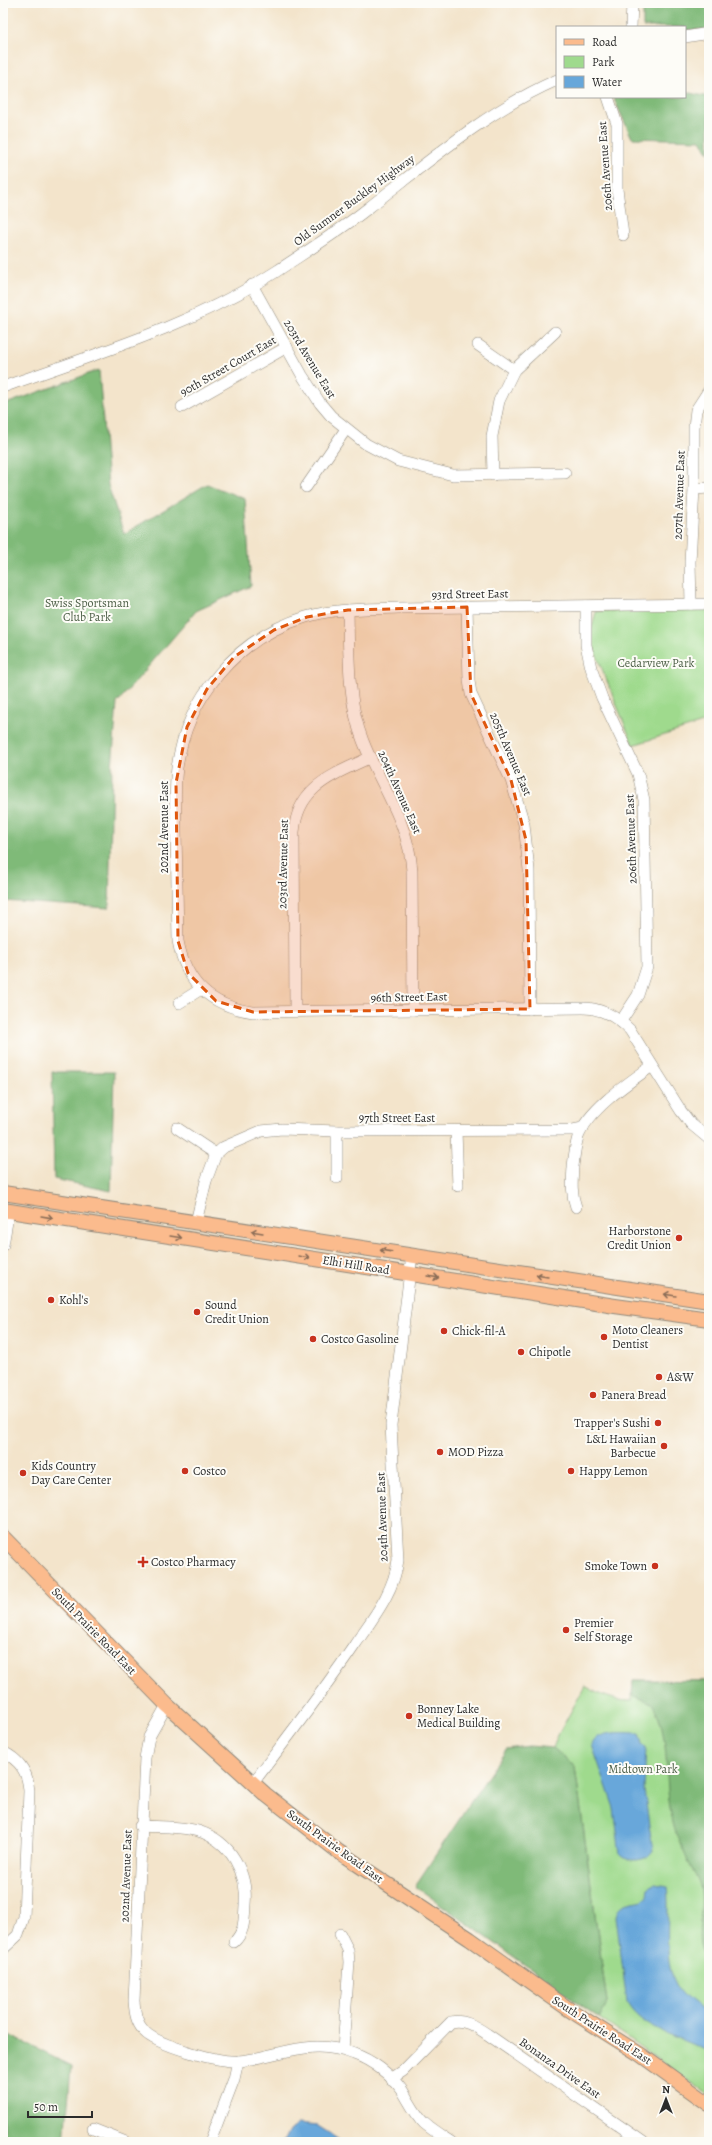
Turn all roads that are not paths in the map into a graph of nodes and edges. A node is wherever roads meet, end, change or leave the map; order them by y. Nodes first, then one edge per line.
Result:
1 (632, 3) edge
2 (631, 26) edge
3 (709, 33) edge
4 (686, 37) edge
5 (556, 80) edge
6 (608, 98) edge
7 (623, 235) dead end
8 (252, 285) junction
9 (555, 332) dead end
10 (478, 345) dead end
11 (286, 347) junction
12 (514, 370) junction
13 (3, 387) edge
14 (709, 390) edge
15 (182, 407) dead end
16 (346, 429) junction
17 (565, 473) dead end
18 (493, 475) junction
19 (306, 487) dead end
20 (694, 488) junction
21 (709, 488) edge
22 (692, 604) junction
23 (709, 604) edge
24 (586, 606) junction
25 (467, 607) junction
26 (348, 610) junction
27 (240, 652) joint
28 (370, 757) junction
29 (201, 989) junction
30 (179, 1003) dead end
31 (530, 1009) junction
32 (413, 1010) junction
33 (295, 1011) junction
34 (621, 1021) junction
35 (652, 1066) junction
36 (177, 1128) dead end
37 (583, 1128) junction
38 (337, 1131) junction
39 (456, 1131) junction
40 (709, 1139) edge
41 (216, 1154) junction
42 (337, 1178) dead end
43 (458, 1186) dead end
44 (3, 1193) edge
45 (576, 1207) dead end
46 (6, 1210) edge
47 (196, 1222) junction
48 (3, 1245) edge
49 (412, 1255) junction
50 (410, 1273) junction
51 (709, 1301) edge
52 (709, 1319) edge
53 (3, 1537) edge
54 (167, 1705) junction
55 (3, 1752) edge
56 (253, 1783) junction
57 (140, 1826) junction
58 (340, 1934) dead end
59 (234, 1942) dead end
60 (4, 1949) edge
61 (343, 2050) junction
62 (238, 2061) junction
63 (391, 2079) junction
64 (709, 2104) edge
65 (93, 2129) dead end
66 (126, 2142) edge
67 (210, 2142) edge
68 (451, 2142) edge
69 (644, 2142) edge

1 - 2 street
3 - 4 street
5 - 8 street, Old Sumner Buckley Highway
6 - 7 street, 206th Avenue East
8 - 11 street, 203rd Avenue East
8 - 13 street, Old Sumner Buckley Highway
9 - 12 street
10 - 12 street
11 - 15 street, 90th Street Court East
11 - 16 street, 203rd Avenue East
12 - 18 street
14 - 20 street, 207th Avenue East
16 - 18 street, 203rd Avenue East
16 - 19 street
17 - 18 street, 203rd Avenue East
20 - 21 street
20 - 22 street, 207th Avenue East
22 - 23 street, 93rd Street East
22 - 24 street, 93rd Street East
24 - 25 street, 93rd Street East
24 - 34 street, 206th Avenue East
25 - 26 street, 93rd Street East
25 - 31 street, 205th Avenue East
26 - 27 street, 93rd Street East
26 - 28 street, 204th Avenue East
27 - 29 street, 202nd Avenue East
28 - 32 street, 204th Avenue East
28 - 33 street, 203rd Avenue East
29 - 30 street
29 - 33 street, 96th Street East
31 - 32 street, 96th Street East
31 - 34 street, 96th Street East
32 - 33 street, 96th Street East
34 - 35 street
35 - 37 street
35 - 40 street
36 - 41 street
37 - 39 street, 97th Street East
37 - 45 street
38 - 39 street, 97th Street East
38 - 41 street, 97th Street East
38 - 42 street
39 - 43 street
41 - 47 street
44 - 47 main road, Elhi Hill Road
46 - 48 street
46 -> 50 main road, Elhi Hill Road
49 -> 47 main road, Elhi Hill Road
49 - 50 street, 204th Avenue East
51 -> 49 main road, Elhi Hill Road
50 -> 52 main road, Elhi Hill Road
50 - 56 street, 204th Avenue East
53 - 54 main road, South Prairie Road East
54 - 56 main road, South Prairie Road East
54 - 57 street, 202nd Avenue East
55 - 60 street
56 - 64 main road, South Prairie Road East
57 - 59 street
57 - 62 street, 202nd Avenue East
58 - 61 street
61 - 62 street, 202nd Avenue East
61 - 63 street, 202nd Avenue East
62 - 67 street
63 - 68 street, 202nd Avenue East
63 - 69 street, Bonanza Drive East
65 - 66 street

